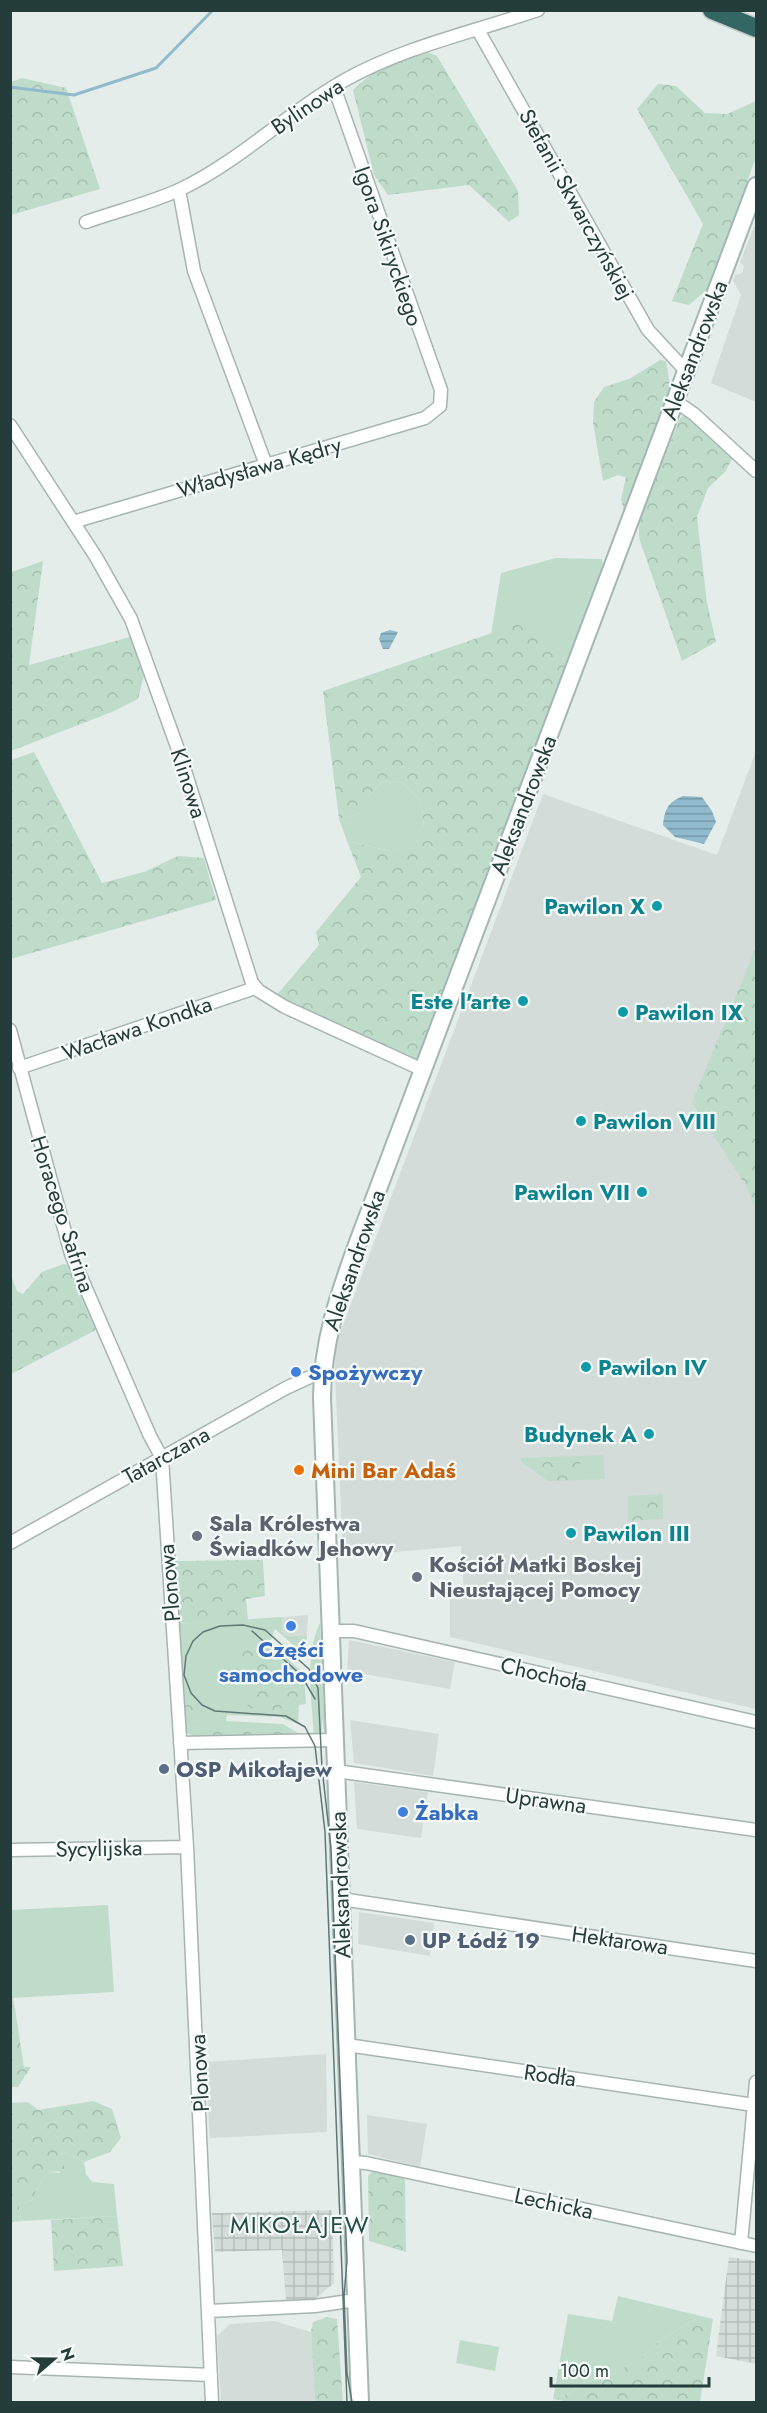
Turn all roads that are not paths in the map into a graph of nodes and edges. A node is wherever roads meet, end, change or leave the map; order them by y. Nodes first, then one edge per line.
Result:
1 (538, 10) edge
2 (712, 10) edge
3 (756, 28) edge
4 (478, 30) junction
5 (334, 87) junction
6 (756, 186) edge
7 (179, 190) junction
8 (86, 222) dead end
9 (686, 371) junction
10 (675, 401) junction
11 (440, 406) joint
12 (10, 425) edge
13 (266, 465) junction
14 (756, 471) edge
15 (73, 522) junction
16 (255, 988) junction
17 (10, 1030) edge
18 (20, 1068) junction
19 (423, 1070) junction
20 (323, 1371) junction
21 (162, 1458) junction
22 (135, 1473) junction
23 (163, 1487) junction
24 (10, 1543) edge
25 (331, 1631) junction
26 (756, 1722) edge
27 (335, 1740) junction
28 (180, 1743) junction
29 (336, 1771) junction
30 (756, 1830) edge
31 (187, 1847) junction
32 (10, 1850) edge
33 (341, 1899) junction
34 (756, 1961) edge
35 (346, 2045) junction
36 (756, 2082) edge
37 (754, 2105) junction
38 (351, 2162) junction
39 (741, 2243) junction
40 (756, 2246) edge
41 (356, 2300) junction
42 (209, 2311) junction
43 (10, 2367) edge
44 (212, 2375) junction
45 (212, 2403) edge
46 (360, 2403) edge

1 - 4 street, Bylinowa
2 - 3 highway
4 - 5 street, Bylinowa
4 - 9 street, Stefanii Skwarczyńskiej
5 - 7 street, Bylinowa
5 - 11 street, Igora Sikiryckiego
6 - 9 main road, Aleksandrowska
7 - 8 street, Bylinowa
7 - 13 street
9 - 10 main road, Aleksandrowska
10 - 14 street
10 - 19 main road, Aleksandrowska
11 - 13 street, Władysława Kędry
12 - 15 street, Klinowa
13 - 15 street, Władysława Kędry
15 - 16 street, Klinowa
16 - 18 street, Wacława Kondka
16 - 19 street
17 - 18 street, Horacego Safrina
18 - 21 street, Horacego Safrina
19 - 20 main road, Aleksandrowska
20 - 21 street, Tatarczana
20 - 25 main road, Aleksandrowska
21 - 22 street, Tatarczana
21 - 23 street, Plonowa
22 - 23 street
22 - 24 street, Tatarczana
23 - 28 street, Plonowa
25 - 26 street, Chochoła
25 - 27 main road, Aleksandrowska
27 - 28 street
27 - 29 main road, Aleksandrowska
28 - 31 street, Plonowa
29 - 30 street, Uprawna
29 - 33 main road, Aleksandrowska
31 - 32 street, Sycylijska
31 - 42 street, Plonowa
33 - 34 street, Hektarowa
33 - 35 main road, Aleksandrowska
35 - 37 street, Rodła
35 - 38 main road, Aleksandrowska
36 - 37 street
37 - 39 street
38 - 39 street, Lechicka
38 - 41 main road, Aleksandrowska
39 - 40 street, Lechicka
41 - 42 street
41 - 46 main road, Aleksandrowska
42 - 44 street, Plonowa
43 - 44 street
44 - 45 street, Plonowa

